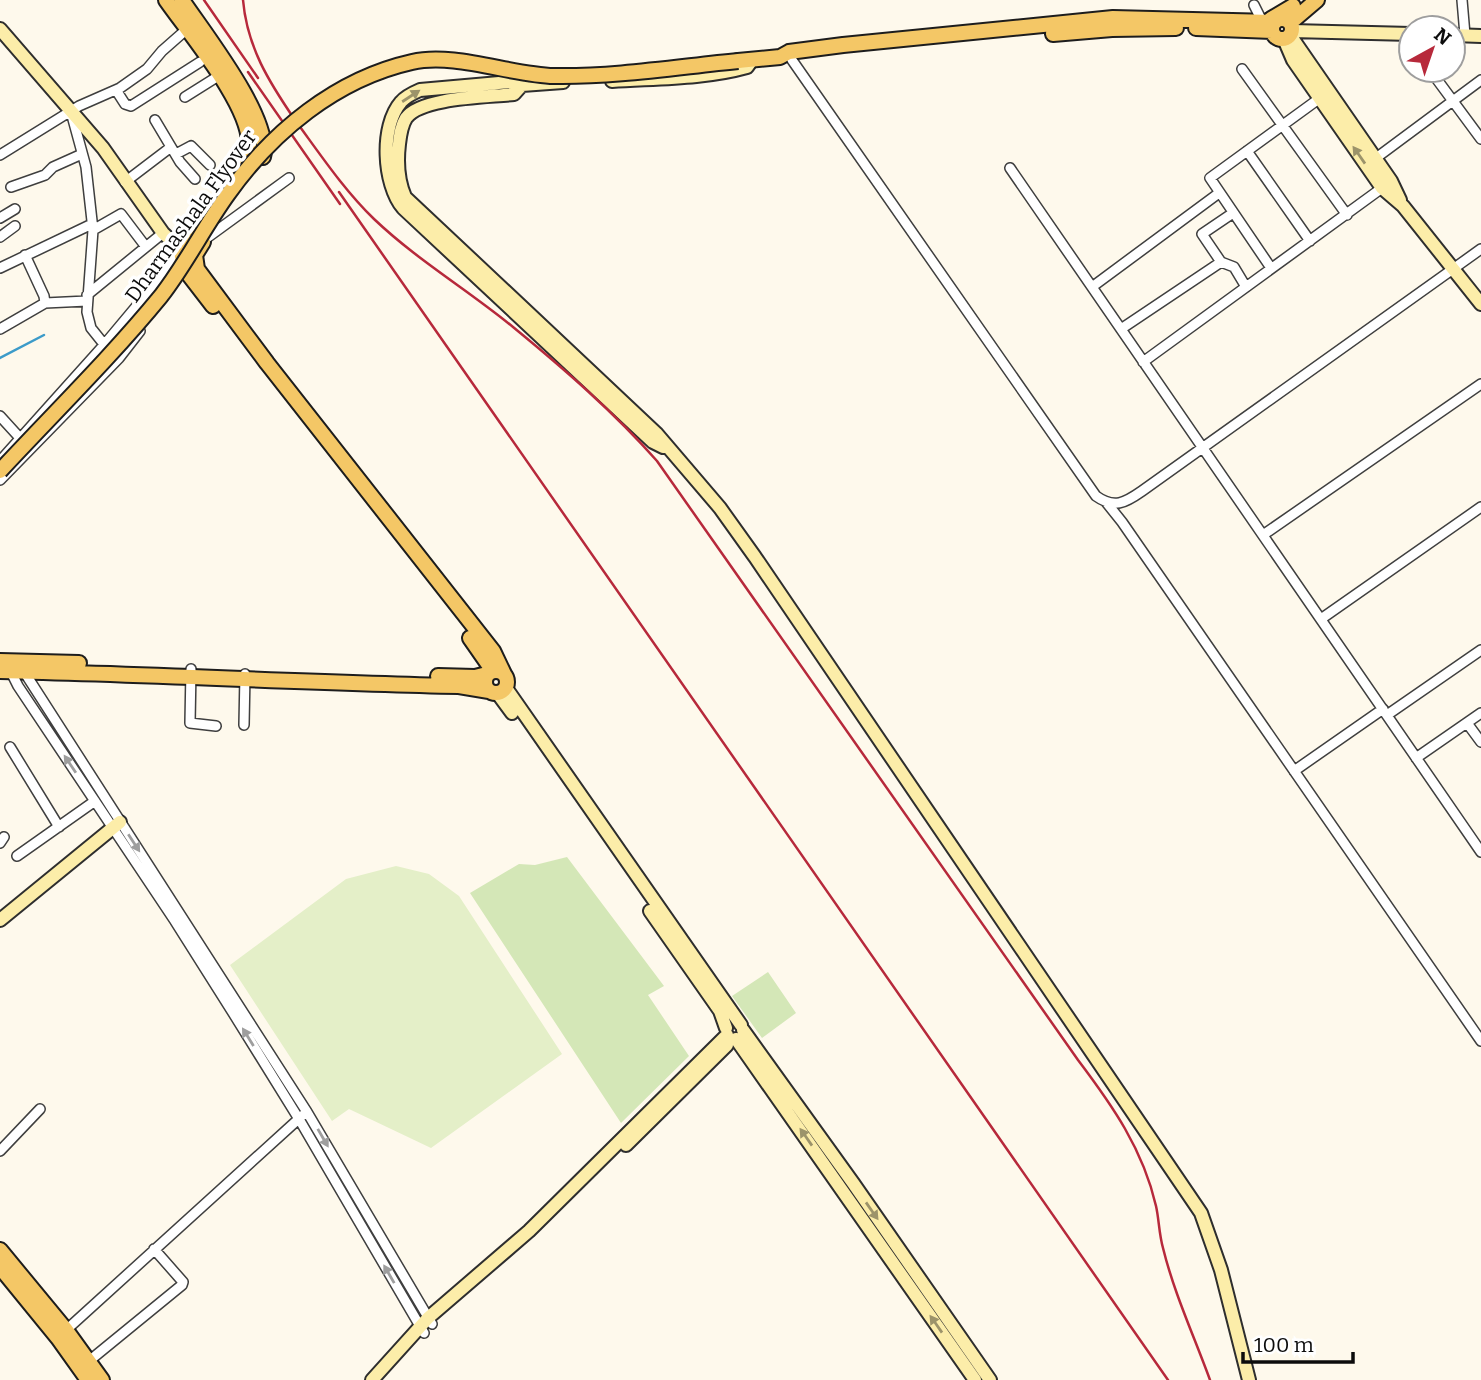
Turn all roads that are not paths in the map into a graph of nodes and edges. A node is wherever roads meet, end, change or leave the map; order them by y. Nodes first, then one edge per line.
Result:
1 (166, 0) edge
2 (182, 0) edge
3 (1317, 0) edge
4 (1296, 3) edge
5 (1254, 5) dead end
6 (0, 29) edge
7 (187, 29) junction
8 (1280, 31) junction
9 (1397, 34) edge
10 (787, 56) junction
11 (745, 60) junction
12 (200, 62) dead end
13 (1242, 69) dead end
14 (219, 75) junction
15 (1481, 80) edge
16 (1440, 84) edge
17 (116, 90) junction
18 (185, 97) dead end
19 (1320, 99) junction
20 (1453, 101) junction
21 (71, 111) junction
22 (155, 120) dead end
23 (1283, 126) junction
24 (1481, 139) edge
25 (173, 151) junction
26 (1247, 151) junction
27 (82, 154) junction
28 (0, 155) edge
29 (1376, 158) junction
30 (210, 164) dead end
31 (1010, 168) dead end
32 (289, 177) dead end
33 (195, 179) dead end
34 (125, 182) junction
35 (11, 187) dead end
36 (1382, 188) junction
37 (1219, 193) junction
38 (1403, 206) junction
39 (15, 209) dead end
40 (1233, 213) junction
41 (1347, 215) junction
42 (0, 218) edge
43 (15, 226) dead end
44 (92, 227) junction
45 (163, 233) junction
46 (0, 237) edge
47 (204, 240) junction
48 (1310, 241) junction
49 (146, 247) junction
50 (1481, 249) edge
51 (181, 252) junction
52 (25, 255) junction
53 (1221, 262) junction
54 (0, 268) edge
55 (1271, 268) junction
56 (1455, 268) junction
57 (186, 271) junction
58 (1092, 287) junction
59 (1246, 287) junction
60 (87, 298) junction
61 (45, 303) junction
62 (1481, 304) edge
63 (0, 329) edge
64 (1121, 329) junction
65 (104, 345) junction
66 (119, 358) junction
67 (1143, 362) junction
68 (1481, 384) edge
69 (0, 416) edge
70 (20, 438) junction
71 (1202, 448) junction
72 (0, 461) edge
73 (0, 471) edge
74 (0, 480) edge
75 (1106, 502) junction
76 (1481, 507) edge
77 (1263, 535) junction
78 (1321, 619) junction
79 (1481, 650) edge
80 (10, 666) edge
81 (190, 673) junction
82 (245, 677) junction
83 (496, 682) junction
84 (1385, 712) junction
85 (1481, 713) edge
86 (1467, 723) junction
87 (244, 725) dead end
88 (216, 726) dead end
89 (1481, 742) edge
90 (10, 747) dead end
91 (1416, 758) junction
92 (1293, 771) junction
93 (95, 801) junction
94 (117, 825) junction
95 (59, 827) junction
96 (1481, 852) edge
97 (17, 856) dead end
98 (0, 920) edge
99 (734, 1033) junction
100 (1481, 1041) edge
101 (40, 1109) dead end
102 (303, 1115) junction
103 (0, 1152) edge
104 (0, 1250) edge
105 (155, 1250) junction
106 (0, 1267) edge
107 (426, 1326) junction
108 (62, 1334) junction
109 (89, 1361) junction
110 (88, 1380) edge
111 (102, 1380) edge
112 (372, 1380) edge
113 (380, 1380) edge
114 (975, 1380) edge
115 (990, 1380) edge
116 (1249, 1380) edge

1 - 7 main road
2 - 47 main road
3 - 8 main road
4 - 8 main road
5 - 8 street
6 - 21 street
7 - 14 main road
7 - 17 street
8 - 9 street
8 - 10 main road, Dharmashala Flyover
8 - 19 street
8 - 29 street
10 - 11 main road, Dharmashala Flyover
10 - 75 street
11 - 73 main road, Dharmashala Flyover, bridge
11 - 116 street
12 - 17 street
13 - 23 street
14 - 18 street
14 - 51 main road
15 - 20 street
16 - 20 street
17 - 21 street
19 - 23 street
36 -> 19 street
20 - 24 street
20 - 29 street
21 - 27 street
21 - 28 street
21 - 34 street
22 - 25 street
23 - 26 street
23 - 41 street
25 - 30 street
25 - 33 street
25 - 34 street
26 - 37 street
26 - 48 street
27 - 35 street
27 - 44 street
29 - 38 street
31 - 58 street
32 - 47 street
34 - 45 street
36 - 38 street
36 - 41 street
37 - 40 street
37 - 58 street
38 - 56 street
39 - 42 street
40 - 53 street
40 - 55 street
41 - 48 street
43 - 46 street
44 - 49 street
44 - 52 street
44 - 60 street
45 - 49 street
45 - 51 street
47 - 83 main road
48 - 55 street
49 - 60 street
50 - 56 street
51 - 57 main road
51 - 65 street
52 - 54 street
52 - 61 street
53 - 59 street
53 - 64 street
55 - 59 street
56 - 62 street
56 - 71 street
57 - 66 street
57 - 83 main road
58 - 64 street
59 - 67 street
60 - 61 street
60 - 65 street
61 - 63 street
64 - 67 street
65 - 66 street
65 - 70 street
66 - 74 street
67 - 71 street
68 - 77 street
69 - 70 street
70 - 72 street
71 - 75 street
71 - 77 street
75 - 92 street
76 - 78 street
77 - 78 street
78 - 84 street
79 - 84 street
80 - 81 main road
93 -> 80 street
80 - 94 street
81 - 82 main road
81 - 88 street
82 - 83 main road
82 - 87 street
83 - 99 street
84 - 91 street
84 - 92 street
85 - 86 street
86 - 89 street
86 - 91 street
90 - 95 street
91 - 96 street
92 - 100 street
93 - 94 street
93 - 95 street
94 - 98 street
94 - 102 street
95 - 97 street
99 - 107 street
114 -> 99 street
99 -> 115 street
101 - 103 street
102 - 105 street
102 - 107 street
104 - 108 main road
105 - 108 street
105 - 109 street
106 - 108 main road
107 - 112 street
107 - 113 street
108 - 109 main road
108 - 110 main road
109 - 111 main road

